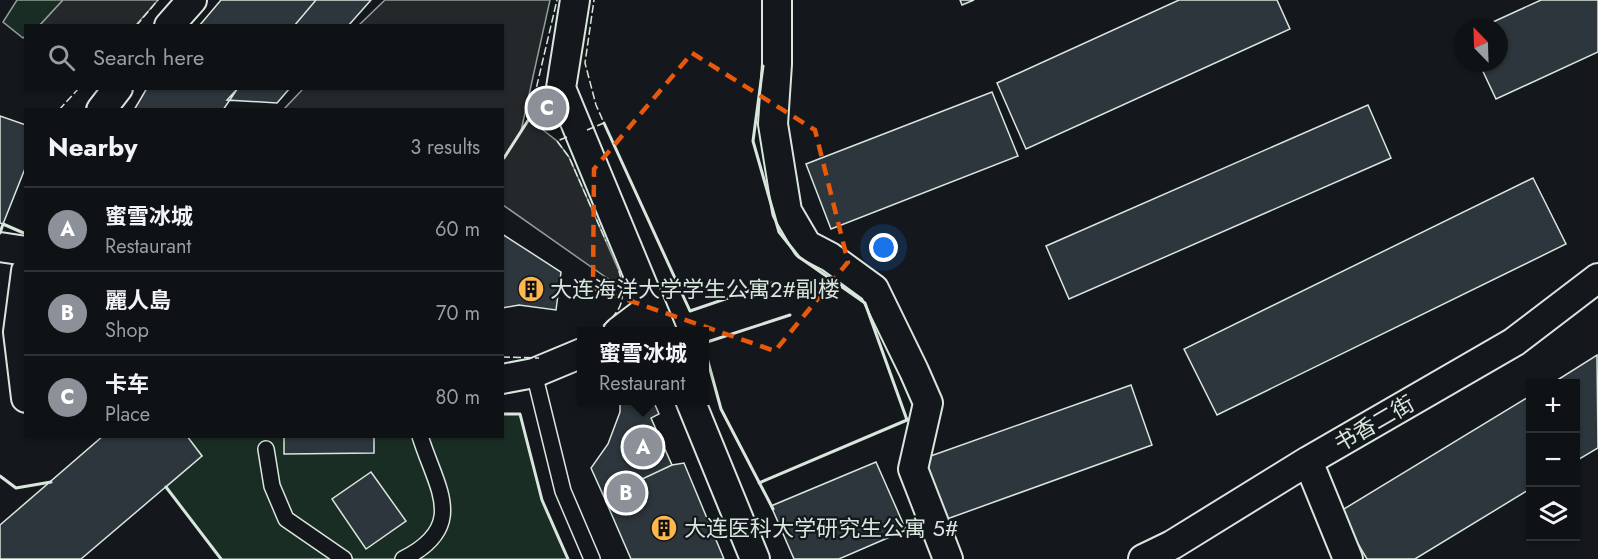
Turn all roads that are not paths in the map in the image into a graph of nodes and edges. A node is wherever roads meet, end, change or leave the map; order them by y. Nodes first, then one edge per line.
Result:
1 (192, 0) edge
2 (575, 0) edge
3 (777, 0) edge
4 (171, 24) edge
5 (116, 90) edge
6 (103, 108) edge
7 (0, 247) edge
8 (24, 251) edge
9 (1598, 278) edge
10 (24, 287) edge
11 (656, 319) edge
12 (633, 327) edge
13 (577, 355) edge
14 (534, 373) junction
15 (504, 379) edge
16 (24, 382) edge
17 (692, 405) edge
18 (421, 438) edge
19 (266, 449) dead end
20 (1308, 461) junction
21 (344, 559) edge
22 (403, 559) edge
23 (592, 559) edge
24 (755, 559) edge
25 (948, 559) edge
26 (1143, 559) edge
27 (1348, 559) edge

1 - 4 street
2 - 11 street
3 - 25 street
5 - 6 street
7 - 8 street
9 - 20 street, 书香二街
10 - 16 street
11 - 12 street
13 - 14 street
14 - 15 street
14 - 23 lane
17 - 24 street
18 - 22 lane
19 - 21 lane
20 - 26 street, 书香二街
20 - 27 street

